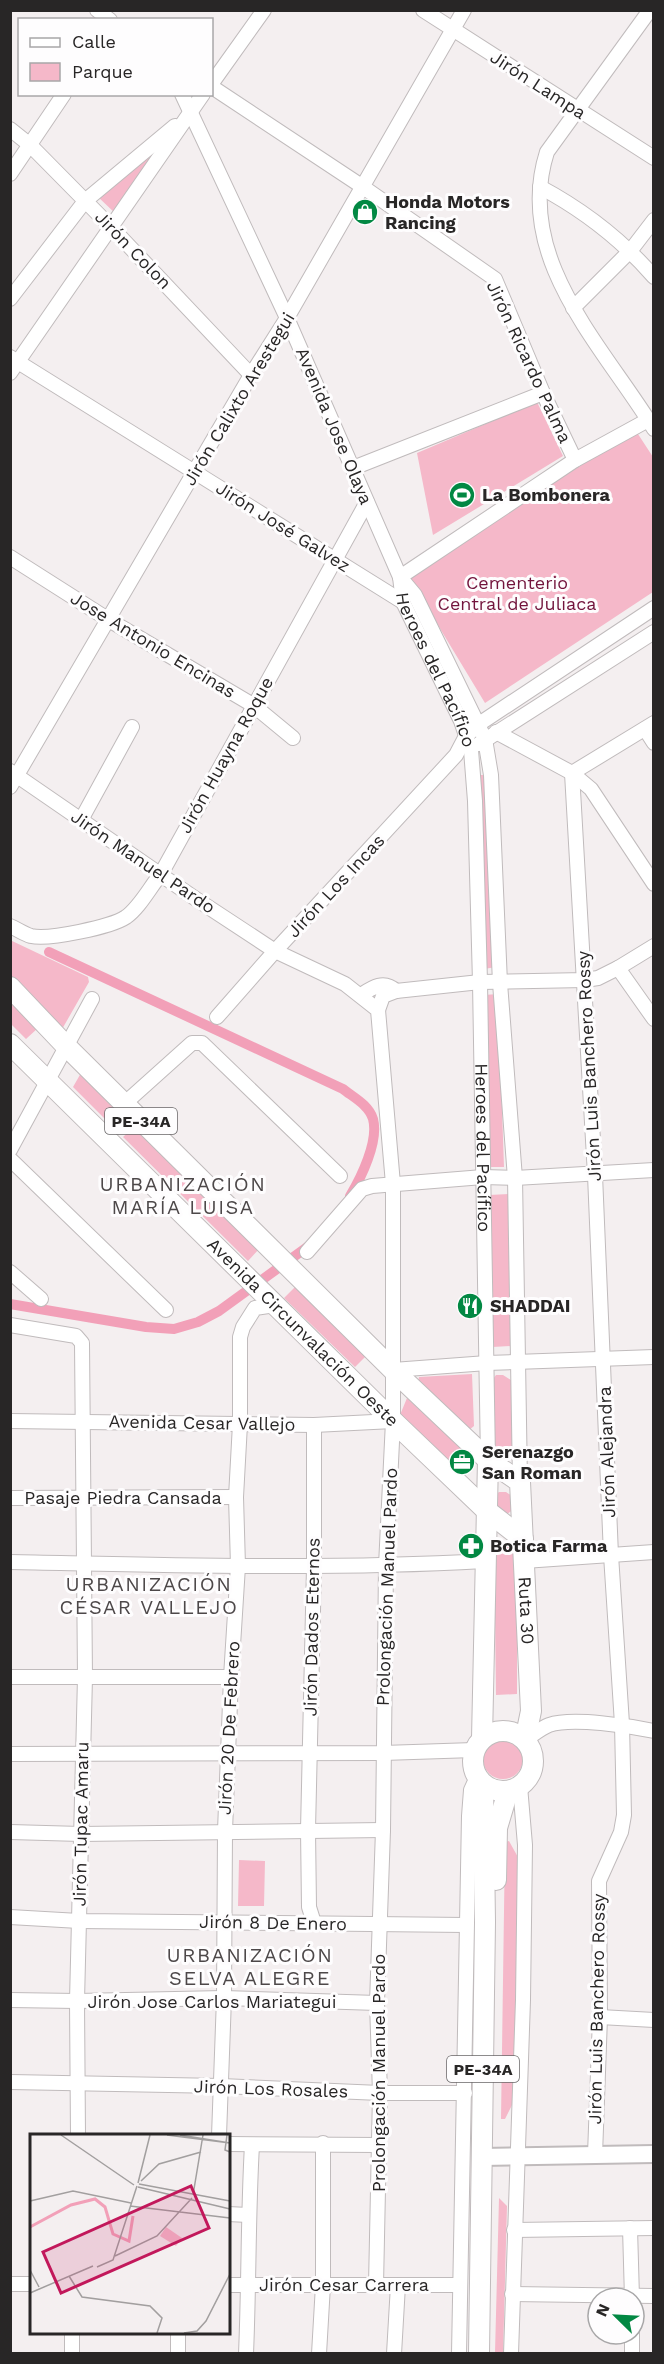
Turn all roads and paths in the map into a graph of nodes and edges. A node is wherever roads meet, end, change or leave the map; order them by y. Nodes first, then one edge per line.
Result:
1 (264, 10) edge
2 (423, 10) edge
3 (464, 10) edge
4 (650, 10) edge
5 (453, 31) junction
6 (213, 84) edge
7 (213, 86) edge
8 (63, 96) edge
9 (183, 96) edge
10 (202, 96) edge
11 (578, 111) junction
12 (190, 113) junction
13 (10, 129) edge
14 (30, 145) junction
15 (654, 158) edge
16 (10, 174) edge
17 (363, 187) junction
18 (540, 187) junction
19 (85, 201) junction
20 (654, 220) edge
21 (111, 227) junction
22 (631, 250) junction
23 (654, 266) edge
24 (654, 278) edge
25 (10, 299) edge
26 (573, 308) junction
27 (287, 318) junction
28 (13, 364) edge
29 (251, 375) junction
30 (543, 393) junction
31 (651, 424) edge
32 (575, 459) junction
33 (353, 468) junction
34 (195, 473) junction
35 (367, 502) junction
36 (10, 557) edge
37 (334, 559) junction
38 (400, 577) junction
39 (403, 602) junction
40 (654, 608) edge
41 (109, 620) junction
42 (654, 632) edge
43 (253, 705) junction
44 (479, 724) junction
45 (649, 726) edge
46 (132, 727) dead end
47 (491, 735) junction
48 (466, 736) junction
49 (292, 738) dead end
50 (654, 743) edge
51 (471, 750) junction
52 (456, 755) junction
53 (572, 773) junction
54 (13, 778) edge
55 (81, 820) junction
56 (161, 874) junction
57 (654, 884) edge
58 (10, 926) edge
59 (654, 946) edge
60 (275, 951) junction
61 (618, 968) junction
62 (585, 980) junction
63 (480, 982) junction
64 (500, 983) junction
65 (10, 987) edge
66 (396, 991) junction
67 (361, 995) junction
68 (92, 999) dead end
69 (378, 1010) junction
70 (217, 1017) dead end
71 (654, 1020) edge
72 (10, 1044) edge
73 (67, 1047) junction
74 (48, 1082) junction
75 (124, 1104) junction
76 (10, 1150) edge
77 (10, 1159) edge
78 (654, 1170) edge
79 (596, 1174) junction
80 (340, 1176) dead end
81 (483, 1177) junction
82 (515, 1178) junction
83 (393, 1184) junction
84 (307, 1252) dead end
85 (10, 1272) edge
86 (41, 1299) dead end
87 (272, 1301) junction
88 (166, 1310) dead end
89 (10, 1325) edge
90 (654, 1356) edge
91 (603, 1359) junction
92 (517, 1362) junction
93 (487, 1363) junction
94 (393, 1370) junction
95 (10, 1421) edge
96 (83, 1421) junction
97 (393, 1421) junction
98 (240, 1424) junction
99 (314, 1425) junction
100 (488, 1460) junction
101 (520, 1482) junction
102 (236, 1497) junction
103 (10, 1498) edge
104 (83, 1498) junction
105 (486, 1510) junction
106 (523, 1539) junction
107 (654, 1552) edge
108 (611, 1554) junction
109 (484, 1561) junction
110 (524, 1561) junction
111 (10, 1562) edge
112 (84, 1563) junction
113 (238, 1566) junction
114 (386, 1566) junction
115 (314, 1567) junction
116 (10, 1677) edge
117 (85, 1677) junction
118 (231, 1677) junction
119 (622, 1724) junction
120 (654, 1731) edge
121 (525, 1740) junction
122 (478, 1744) junction
123 (229, 1753) junction
124 (310, 1753) junction
125 (10, 1754) edge
126 (383, 1754) junction
127 (83, 1755) junction
128 (480, 1780) junction
129 (514, 1788) junction
130 (308, 1830) junction
131 (383, 1830) junction
132 (225, 1831) junction
133 (10, 1832) edge
134 (81, 1834) junction
135 (10, 1917) edge
136 (79, 1921) junction
137 (224, 1921) junction
138 (314, 1923) junction
139 (466, 1924) junction
140 (381, 1925) junction
141 (224, 1998) junction
142 (10, 2000) edge
143 (77, 2001) junction
144 (378, 2003) junction
145 (600, 2017) junction
146 (654, 2020) edge
147 (10, 2082) edge
148 (77, 2085) junction
149 (221, 2086) junction
150 (380, 2093) junction
151 (465, 2093) junction
152 (78, 2134) edge
153 (219, 2134) edge
154 (230, 2144) edge
155 (323, 2144) junction
156 (252, 2145) junction
157 (378, 2145) junction
158 (654, 2154) edge
159 (595, 2155) junction
160 (517, 2156) junction
161 (487, 2157) junction
162 (230, 2214) edge
163 (248, 2215) junction
164 (630, 2228) junction
165 (654, 2228) edge
166 (514, 2230) junction
167 (10, 2284) edge
168 (30, 2284) edge
169 (230, 2284) edge
170 (249, 2284) junction
171 (323, 2285) junction
172 (376, 2285) junction
173 (398, 2285) junction
174 (460, 2285) junction
175 (632, 2286) edge
176 (512, 2294) junction
177 (586, 2296) edge
178 (72, 2334) edge
179 (178, 2334) edge
180 (72, 2354) edge
181 (178, 2354) edge
182 (246, 2354) edge
183 (319, 2354) edge
184 (394, 2354) edge
185 (459, 2354) edge
186 (479, 2354) edge
187 (489, 2354) edge
188 (511, 2354) edge

1 - 6 street
2 - 5 street, Jirón Lampa
3 - 5 street, Jirón Calixto Arestegui
4 - 11 street
5 - 11 street, Jirón Lampa
5 - 17 street, Jirón Calixto Arestegui
7 - 17 street, Jirón Ricardo Palma
8 - 14 street
9 - 12 street, Avenida Jose Olaya
10 - 12 street
11 - 15 street, Jirón Lampa
11 - 18 street
12 - 19 street
12 - 21 street
12 - 27 street, Avenida Jose Olaya
13 - 14 street, Jirón Colon
14 - 16 street
14 - 19 street, Jirón Colon
17 - 27 street, Jirón Calixto Arestegui
17 - 30 street, Jirón Ricardo Palma
18 - 22 street
18 - 26 street
19 - 21 street, Jirón Colon
19 - 25 street
20 - 22 street
21 - 28 street
21 - 29 street, Jirón Colon
22 - 23 street
22 - 24 street
22 - 26 street
26 - 31 street
27 - 29 street, Jirón Calixto Arestegui
27 - 33 street, Avenida Jose Olaya
28 - 34 street, Jirón José Galvez
29 - 34 street, Jirón Calixto Arestegui
30 - 32 street, Jirón Ricardo Palma
30 - 33 street
31 - 32 street
32 - 38 street
33 - 35 street, Avenida Jose Olaya
34 - 37 street, Jirón José Galvez
34 - 41 street, Jirón Calixto Arestegui
35 - 37 street, Jirón Huayna Roque
35 - 38 street, Avenida Jose Olaya
36 - 41 street, Jose Antonio Encinas
37 - 39 street, Jirón José Galvez
37 - 43 street, Jirón Huayna Roque
38 - 39 street, Heroes del Pacífico
38 - 44 street, Heroes del Pacífico
39 - 48 street, Heroes del Pacífico
40 - 44 street
41 - 43 street, Jose Antonio Encinas
41 - 54 street, Jirón Calixto Arestegui
42 - 47 street
43 - 49 street, Jose Antonio Encinas
43 - 56 street, Jirón Huayna Roque
44 - 47 street, Heroes del Pacífico
44 - 48 street
45 - 50 street
45 - 53 street
46 - 55 street
47 - 51 street
47 - 53 street
47 - 64 street, Heroes del Pacífico
48 - 51 street, Heroes del Pacífico
48 - 52 street
51 - 52 street
51 - 63 street, Heroes del Pacífico
52 - 60 street, Jirón Los Incas
53 - 57 street
53 - 62 street, Jirón Luis Banchero Rossy
54 - 55 street, Jirón Manuel Pardo
55 - 56 street, Jirón Manuel Pardo
56 - 58 street, Jirón Huayna Roque
56 - 60 street, Jirón Manuel Pardo
59 - 61 street
60 - 67 street
60 - 70 street, Jirón Los Incas
61 - 62 street
61 - 71 street
62 - 64 street
62 - 79 street, Jirón Luis Banchero Rossy
63 - 64 street
63 - 66 street
63 - 81 street, Heroes del Pacífico
64 - 82 street, Heroes del Pacífico
65 - 73 highway, Avenida Circunvalación Oeste / PE-34A
66 - 67 street
66 - 69 street
67 - 69 street
68 - 73 street
69 - 83 street, Prolongación Manuel Pardo
72 - 74 highway, Avenida Circunvalación Oeste / PE-34A
73 - 74 street
73 - 75 highway, Avenida Circunvalación Oeste / PE-34A
74 - 76 street
74 - 87 highway, Avenida Circunvalación Oeste / PE-34A
75 - 80 street
75 - 94 highway, Avenida Circunvalación Oeste / PE-34A
77 - 88 street
78 - 79 street
79 - 82 street
79 - 91 street, Jirón Luis Banchero Rossy
81 - 82 street
81 - 83 street
81 - 93 street, Heroes del Pacífico
82 - 92 street, Heroes del Pacífico
83 - 84 street
83 - 94 street, Prolongación Manuel Pardo
85 - 86 street
87 - 97 highway, Avenida Circunvalación Oeste / PE-34A
87 - 98 street, Jirón 20 De Febrero
89 - 96 street, Jirón Tupac Amaru
90 - 91 street
91 - 92 street
91 - 108 street, Jirón Alejandra
92 - 93 street
92 - 101 street, Heroes del Pacífico
93 - 94 street
93 - 100 street, Heroes del Pacífico
94 - 97 street, Prolongación Manuel Pardo
94 - 100 highway, Avenida Circunvalación Oeste / PE-34A
95 - 96 street, Avenida Cesar Vallejo
96 - 98 street, Avenida Cesar Vallejo
96 - 104 street, Jirón Tupac Amaru
97 - 99 street, Avenida Cesar Vallejo
97 - 105 highway, Avenida Circunvalación Oeste / PE-34A
97 - 114 street, Prolongación Manuel Pardo
98 - 99 street, Avenida Cesar Vallejo
98 - 102 street, Jirón 20 De Febrero
99 - 115 street, Jirón Dados Eternos
100 - 101 highway, Avenida Circunvalación Oeste / PE-34A
100 - 105 highway, Heroes del Pacífico
101 - 106 highway, Ruta 30 / PE-34A
102 - 104 street, Pasaje Piedra Cansada
102 - 113 street, Jirón 20 De Febrero
103 - 104 street, Pasaje Piedra Cansada
104 - 112 street, Jirón Tupac Amaru
105 - 106 highway, Avenida Circunvalación Oeste / PE-34A
105 - 109 highway, PE-34A
106 - 110 highway, Ruta 30 / PE-34A
107 - 108 street
108 - 110 street
108 - 119 street, Jirón Alejandra
109 - 114 street
109 - 122 highway, PE-34A
110 - 121 highway, Ruta 30 / PE-34A
111 - 112 street
112 - 113 street
112 - 117 street, Jirón Tupac Amaru
113 - 115 street
113 - 118 street, Jirón 20 De Febrero
114 - 115 street
114 - 126 street, Prolongación Manuel Pardo
115 - 124 street, Jirón Dados Eternos
116 - 117 street
117 - 118 street
117 - 127 street, Jirón Tupac Amaru
118 - 123 street, Jirón 20 De Febrero
119 - 120 street
119 - 121 street
119 - 145 street, Jirón Luis Banchero Rossy
121 - 122 highway
121 - 129 highway, PE-34A
122 - 126 street
122 - 128 highway, PE-34A
123 - 124 street
123 - 127 street
123 - 132 street, Jirón 20 De Febrero
124 - 126 street
124 - 130 street, Jirón Dados Eternos
125 - 127 street
126 - 131 street, Prolongación Manuel Pardo
127 - 134 street, Jirón Tupac Amaru
128 - 129 highway
128 - 139 street
128 - 161 highway, PE-34A
129 - 160 street
129 - 161 highway, PE-34A
130 - 131 street
130 - 132 street
130 - 138 street, Jirón Dados Eternos
131 - 140 street, Prolongación Manuel Pardo
132 - 134 street
132 - 137 street, Jirón 20 De Febrero
133 - 134 street
134 - 136 street, Jirón Tupac Amaru
135 - 136 street, Jirón 8 De Enero
136 - 137 street, Jirón 8 De Enero
136 - 143 street, Jirón Tupac Amaru
137 - 138 street, Jirón 8 De Enero
137 - 141 street, Jirón 20 De Febrero
138 - 140 street, Jirón 8 De Enero
139 - 140 street, Jirón 8 De Enero
139 - 151 street
140 - 144 street, Prolongación Manuel Pardo
141 - 143 street, Jirón Jose Carlos Mariategui
141 - 144 street, Jirón Jose Carlos Mariategui
141 - 149 street, Jirón 20 De Febrero
142 - 143 street, Jirón Jose Carlos Mariategui
143 - 148 street, Jirón Tupac Amaru
144 - 150 street, Prolongación Manuel Pardo
145 - 146 street
145 - 159 street, Jirón Luis Banchero Rossy
147 - 148 street, Jirón Los Rosales
148 - 149 street, Jirón Los Rosales
148 - 152 street, Jirón Tupac Amaru
149 - 150 street, Jirón Los Rosales
149 - 153 street, Jirón 20 De Febrero
150 - 151 street, Jirón Los Rosales
150 - 157 street, Prolongación Manuel Pardo
151 - 174 street
154 - 156 street
155 - 156 street
155 - 157 street
155 - 171 street
156 - 163 street
157 - 172 street, Prolongación Manuel Pardo
158 - 159 main road
159 - 160 main road
160 - 161 main road
160 - 166 street
161 - 186 highway, PE-34A
161 - 187 highway, PE-34A
162 - 163 street
163 - 170 street
164 - 165 street
164 - 166 street
164 - 175 street
166 - 176 street
167 - 168 street
169 - 170 street, Jirón Cesar Carrera
170 - 171 street, Jirón Cesar Carrera
170 - 182 street
171 - 172 street, Jirón Cesar Carrera
171 - 183 street
172 - 173 street, Jirón Cesar Carrera
173 - 174 street, Jirón Cesar Carrera
173 - 184 street
174 - 185 street
176 - 177 street
176 - 188 street
178 - 180 street
179 - 181 street

